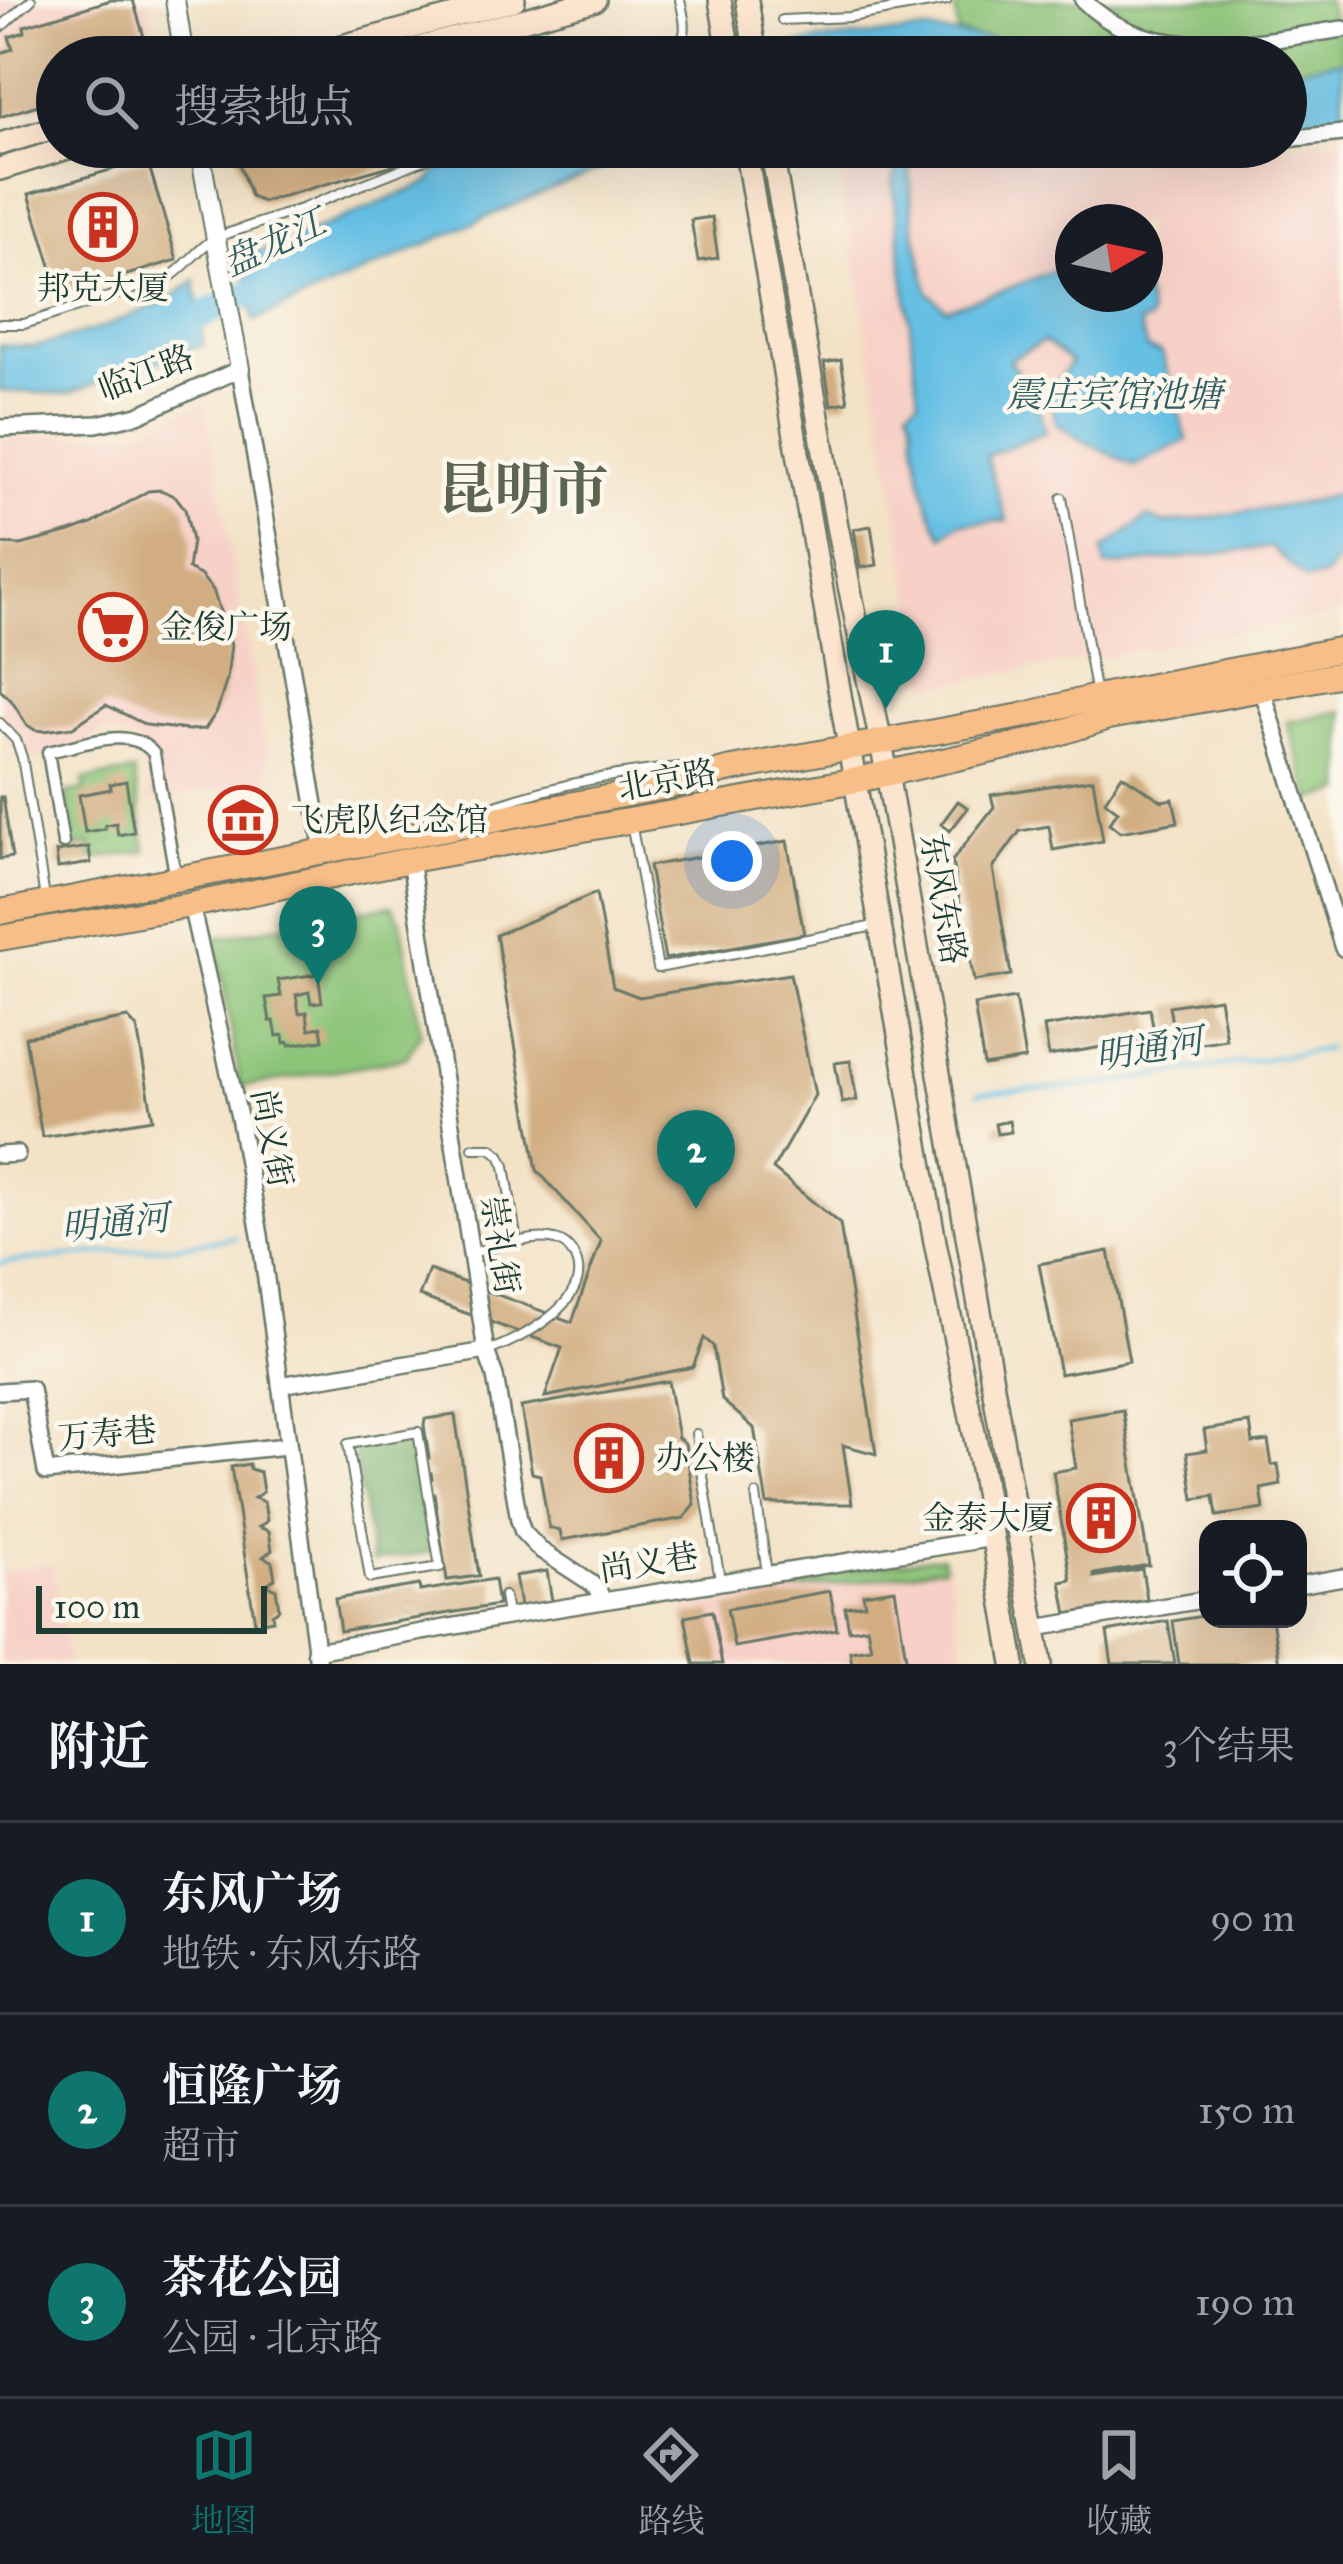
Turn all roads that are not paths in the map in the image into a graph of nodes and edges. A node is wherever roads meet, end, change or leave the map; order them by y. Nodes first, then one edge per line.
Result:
1 (31, 0) edge
2 (175, 0) edge
3 (514, 0) edge
4 (595, 0) edge
5 (680, 0) edge
6 (720, 0) edge
7 (747, 0) edge
8 (947, 0) edge
9 (1083, 0) edge
10 (782, 20) dead end
11 (0, 28) edge
12 (1343, 29) edge
13 (181, 36) edge
14 (379, 36) edge
15 (463, 36) edge
16 (684, 36) edge
17 (726, 36) edge
18 (753, 36) edge
19 (1142, 36) edge
20 (1294, 36) edge
21 (36, 133) edge
22 (1343, 133) edge
23 (1307, 137) edge
24 (0, 144) edge
25 (36, 158) edge
26 (203, 168) edge
27 (404, 168) edge
28 (749, 168) edge
29 (775, 168) edge
30 (0, 169) edge
31 (218, 243) junction
32 (0, 324) edge
33 (240, 369) junction
34 (0, 428) edge
35 (1062, 498) dead end
36 (1343, 649) edge
37 (1343, 674) edge
38 (1262, 688) junction
39 (1096, 697) junction
40 (0, 723) edge
41 (880, 742) junction
42 (850, 748) junction
43 (887, 773) junction
44 (857, 780) junction
45 (630, 820) junction
46 (63, 843) dead end
47 (323, 851) junction
48 (410, 860) junction
49 (176, 879) junction
50 (46, 903) junction
51 (191, 905) junction
52 (0, 912) edge
53 (881, 925) junction
54 (0, 938) edge
55 (1343, 949) edge
56 (473, 1148) dead end
57 (518, 1244) junction
58 (471, 1253) junction
59 (486, 1351) junction
60 (280, 1385) junction
61 (0, 1391) edge
62 (418, 1432) joint
63 (696, 1434) dead end
64 (286, 1446) junction
65 (756, 1495) dead end
66 (993, 1538) junction
67 (767, 1574) junction
68 (1343, 1577) edge
69 (721, 1582) junction
70 (1307, 1583) edge
71 (504, 1596) dead end
72 (602, 1601) junction
73 (1199, 1601) edge
74 (507, 1617) junction
75 (1036, 1628) junction
76 (316, 1658) edge
77 (1014, 1664) edge
78 (1041, 1664) edge

1 - 11 lane
2 - 13 street
3 - 14 main road
4 - 15 main road
5 - 16 lane
6 - 17 main road
7 - 18 main road
8 - 10 lane
9 - 19 street
12 - 20 street
21 - 24 main road
22 - 23 street
25 - 30 main road
26 - 31 street
27 - 31 lane
28 - 42 main road, 东风东路
29 - 41 main road, 东风东路
31 - 32 lane
31 - 33 street
33 - 34 street, 临江路
33 - 47 street
35 - 39 lane
36 - 39 main road, 北京路
37 - 38 main road, 北京路
38 - 43 main road, 北京路
38 - 55 street
39 - 41 main road, 北京路
40 - 50 lane
41 - 42 main road, 北京路
41 - 43 main road, 东风东路
42 - 44 main road, 东风东路
42 - 47 main road, 北京路
43 - 44 main road, 北京路
43 - 75 main road, 东风东路
44 - 45 main road, 北京路
44 - 53 main road, 东风东路
45 - 48 main road, 北京路
45 - 53 lane
46 - 49 street
47 - 49 main road, 北京路
48 - 51 main road, 北京路
48 - 58 street, 崇礼街
49 - 50 main road, 北京路
50 - 52 main road, 北京路
51 - 54 main road, 北京路
51 - 60 street, 尚义街
53 - 66 main road, 东风东路
56 - 57 lane
57 - 58 lane
57 - 59 lane
58 - 59 street, 崇礼街
59 - 60 street
59 - 72 street, 崇礼街
60 - 64 street, 尚义街
61 - 64 street, 万寿巷
62 - 62 lane
63 - 69 lane
64 - 76 street, 尚义街
65 - 67 lane
66 - 67 street, 尚义巷
66 - 77 main road, 东风东路
67 - 69 street, 尚义巷
68 - 70 street
69 - 72 street, 尚义巷
71 - 74 lane
72 - 74 street, 尚义巷
73 - 75 street
74 - 76 street, 尚义巷
75 - 78 main road, 东风东路

